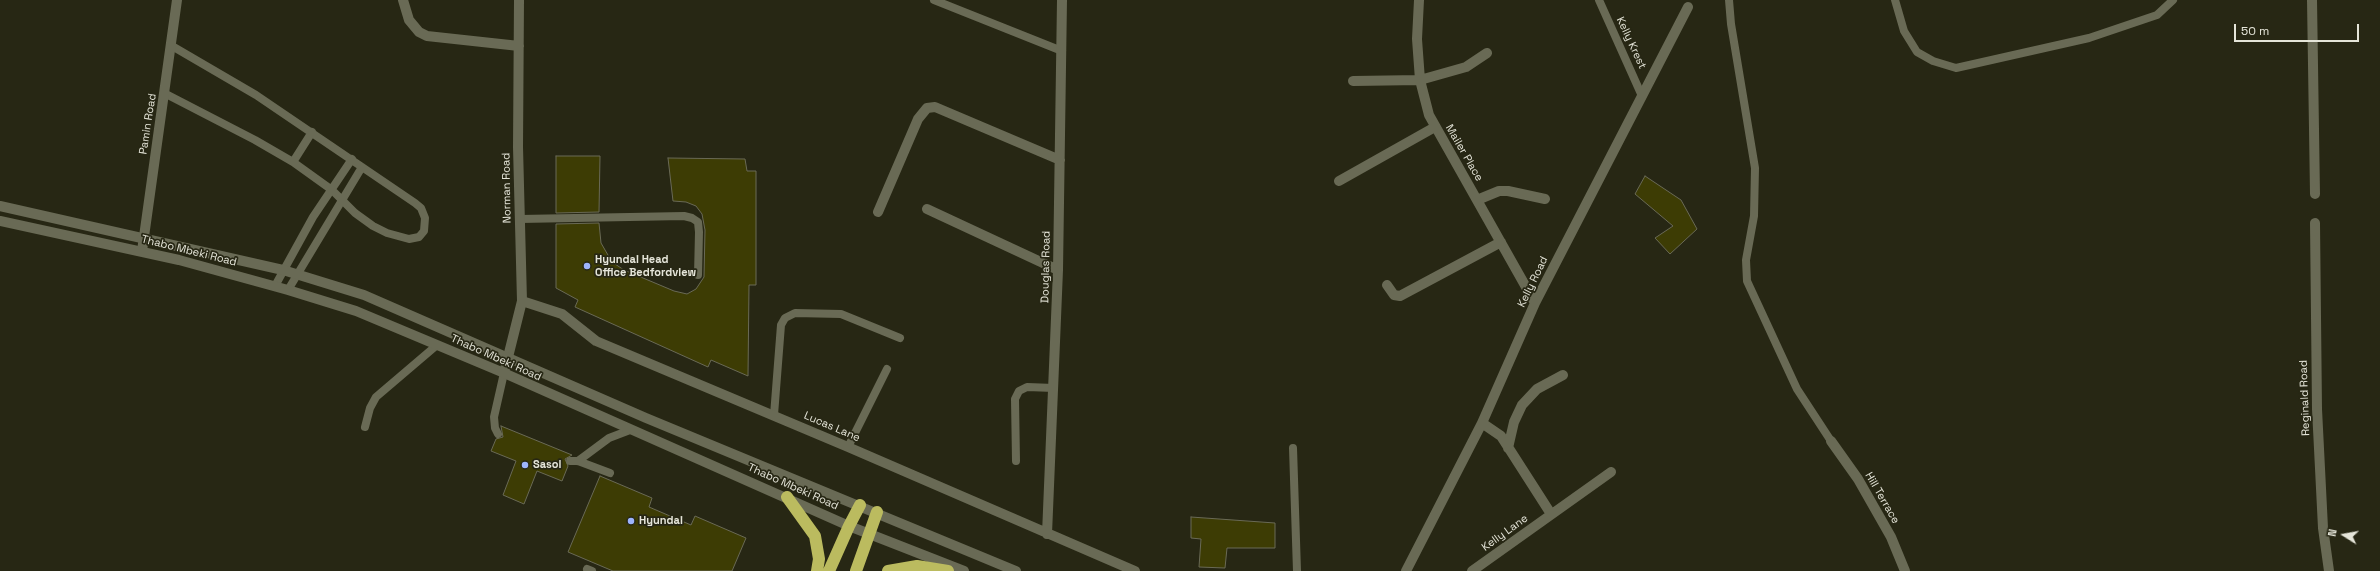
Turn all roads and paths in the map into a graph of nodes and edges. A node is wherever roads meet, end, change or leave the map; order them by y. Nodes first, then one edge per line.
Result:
1 (177, 0) edge
2 (403, 0) edge
3 (519, 0) edge
4 (934, 0) edge
5 (1062, 0) edge
6 (1419, 0) edge
7 (1599, 0) edge
8 (1729, 0) edge
9 (1894, 0) edge
10 (2173, 0) edge
11 (2312, 0) edge
12 (1688, 7) dead end
13 (172, 46) junction
14 (519, 46) junction
15 (1062, 51) junction
16 (1487, 54) dead end
17 (1353, 80) dead end
18 (1420, 80) junction
19 (164, 93) junction
20 (1642, 96) junction
21 (1435, 126) junction
22 (312, 132) junction
23 (352, 159) junction
24 (1060, 160) junction
25 (293, 162) junction
26 (362, 167) junction
27 (1339, 181) dead end
28 (332, 190) junction
29 (2315, 194) dead end
30 (1545, 199) dead end
31 (343, 200) junction
32 (1477, 200) junction
33 (0, 206) edge
34 (926, 209) dead end
35 (878, 212) dead end
36 (520, 219) junction
37 (0, 221) edge
38 (2315, 223) dead end
39 (144, 237) junction
40 (1501, 242) junction
41 (181, 246) junction
42 (142, 251) junction
43 (179, 260) junction
44 (283, 270) junction
45 (1058, 270) junction
46 (298, 274) junction
47 (698, 275) dead end
48 (1387, 285) dead end
49 (275, 286) junction
50 (288, 290) junction
51 (522, 301) junction
52 (1535, 304) junction
53 (900, 338) dead end
54 (437, 345) junction
55 (510, 357) junction
56 (887, 369) dead end
57 (504, 373) junction
58 (1563, 375) dead end
59 (1054, 388) junction
60 (774, 415) junction
61 (1482, 423) junction
62 (366, 427) dead end
63 (630, 430) junction
64 (498, 434) dead end
65 (1831, 441) joint
66 (848, 447) junction
67 (1293, 448) dead end
68 (1508, 448) junction
69 (1016, 461) dead end
70 (1611, 472) dead end
71 (610, 473) dead end
72 (787, 497) junction
73 (860, 505) junction
74 (877, 512) junction
75 (1551, 514) junction
76 (849, 526) junction
77 (871, 534) junction
78 (1048, 534) junction
79 (817, 571) edge
80 (829, 571) edge
81 (856, 571) edge
82 (888, 571) edge
83 (948, 571) edge
84 (964, 571) edge
85 (1016, 571) edge
86 (1135, 571) edge
87 (1297, 571) edge
88 (1406, 571) edge
89 (1472, 571) edge
90 (1905, 571) edge
91 (2329, 571) edge

1 - 13 street, Pamin Road
2 - 14 street
3 - 14 street, Norman Road
4 - 15 lane
5 - 15 street, Douglas Road
6 - 18 street, Mailer Place
7 - 20 lane, Kelly Krest
8 - 65 lane
9 - 10 lane
11 - 29 street
12 - 20 street, Kelly Road
13 - 19 street, Pamin Road
13 - 22 lane
14 - 36 street, Norman Road
15 - 24 street, Douglas Road
16 - 18 street
17 - 18 street
18 - 21 street, Mailer Place
19 - 25 lane
19 - 39 street, Pamin Road
20 - 52 street, Kelly Road
21 - 27 street
21 - 32 street, Mailer Place
22 - 23 lane
22 - 25 lane
23 - 26 lane
23 - 28 lane
24 - 35 street
24 - 45 street, Douglas Road
25 - 28 lane
26 - 31 lane
26 - 31 lane
28 - 31 lane
28 - 44 lane
30 - 32 street
31 - 46 lane
32 - 40 street, Mailer Place
33 - 39 street, Thabo Mbeki Road
34 - 45 street
36 - 47 lane
36 - 51 street, Norman Road
37 - 42 street, Thabo Mbeki Road
38 - 91 street, Reginald Road
39 - 41 street, Thabo Mbeki Road
39 - 42 street, Pamin Road
40 - 48 street
40 - 52 street, Mailer Place
41 - 43 street
41 - 44 street, Thabo Mbeki Road
42 - 43 street, Thabo Mbeki Road
43 - 49 street, Thabo Mbeki Road
44 - 46 street, Thabo Mbeki Road
44 - 49 lane
45 - 59 street, Douglas Road
46 - 50 lane
46 - 55 street, Thabo Mbeki Road
49 - 50 street, Thabo Mbeki Road
50 - 54 street, Thabo Mbeki Road
51 - 55 street, Norman Road
51 - 60 street, Lucas Lane
52 - 61 street, Kelly Road
53 - 60 lane
54 - 57 street, Thabo Mbeki Road
54 - 62 lane
55 - 57 street, Norman Road
55 - 73 street, Thabo Mbeki Road
56 - 66 lane
57 - 63 street, Thabo Mbeki Road
57 - 64 lane
58 - 68 street
59 - 69 lane
59 - 78 street, Douglas Road
60 - 66 street, Lucas Lane
61 - 68 street
61 - 88 street, Kelly Road
63 - 71 lane
63 - 72 street, Thabo Mbeki Road
65 - 90 street, Hill Terrace
66 - 78 street, Lucas Lane
67 - 87 lane
68 - 75 street
70 - 75 street, Kelly Lane
72 - 76 street, Thabo Mbeki Road
72 - 79 highway
73 - 74 street, Thabo Mbeki Road
73 - 76 highway
74 - 77 highway
74 - 85 street, Thabo Mbeki Road
75 - 89 street, Kelly Lane
76 - 77 street, Thabo Mbeki Road
76 - 80 highway
77 - 81 highway
77 - 84 street, Thabo Mbeki Road
78 - 86 street, Lucas Lane
82 - 83 highway

